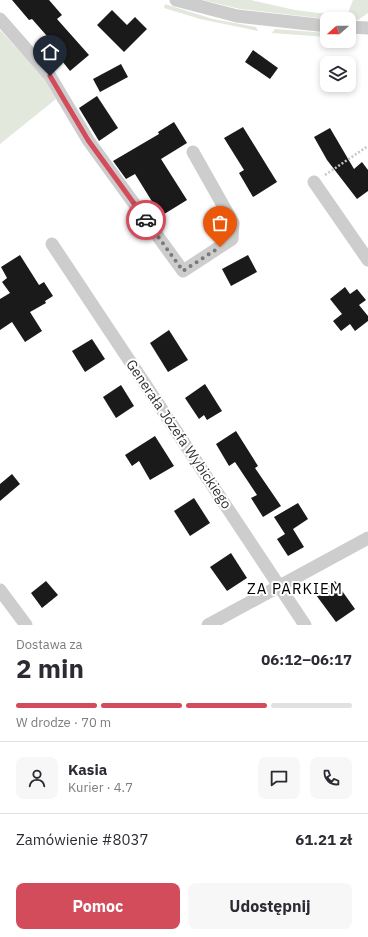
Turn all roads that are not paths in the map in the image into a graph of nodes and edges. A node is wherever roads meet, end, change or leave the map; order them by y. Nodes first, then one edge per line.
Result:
1 (176, 0) edge
2 (0, 19) edge
3 (320, 25) edge
4 (193, 152) dead end
5 (314, 182) road end
6 (52, 244) dead end
7 (368, 260) edge
8 (368, 538) edge
9 (280, 585) junction
10 (0, 590) edge
11 (26, 625) edge
12 (208, 625) edge
13 (306, 625) edge

1 - 3 street
2 - 4 street
5 - 7 street
6 - 9 street, Generała Józefa Wybickiego
8 - 9 street
9 - 12 street
9 - 13 street, Generała Józefa Wybickiego
10 - 11 street

